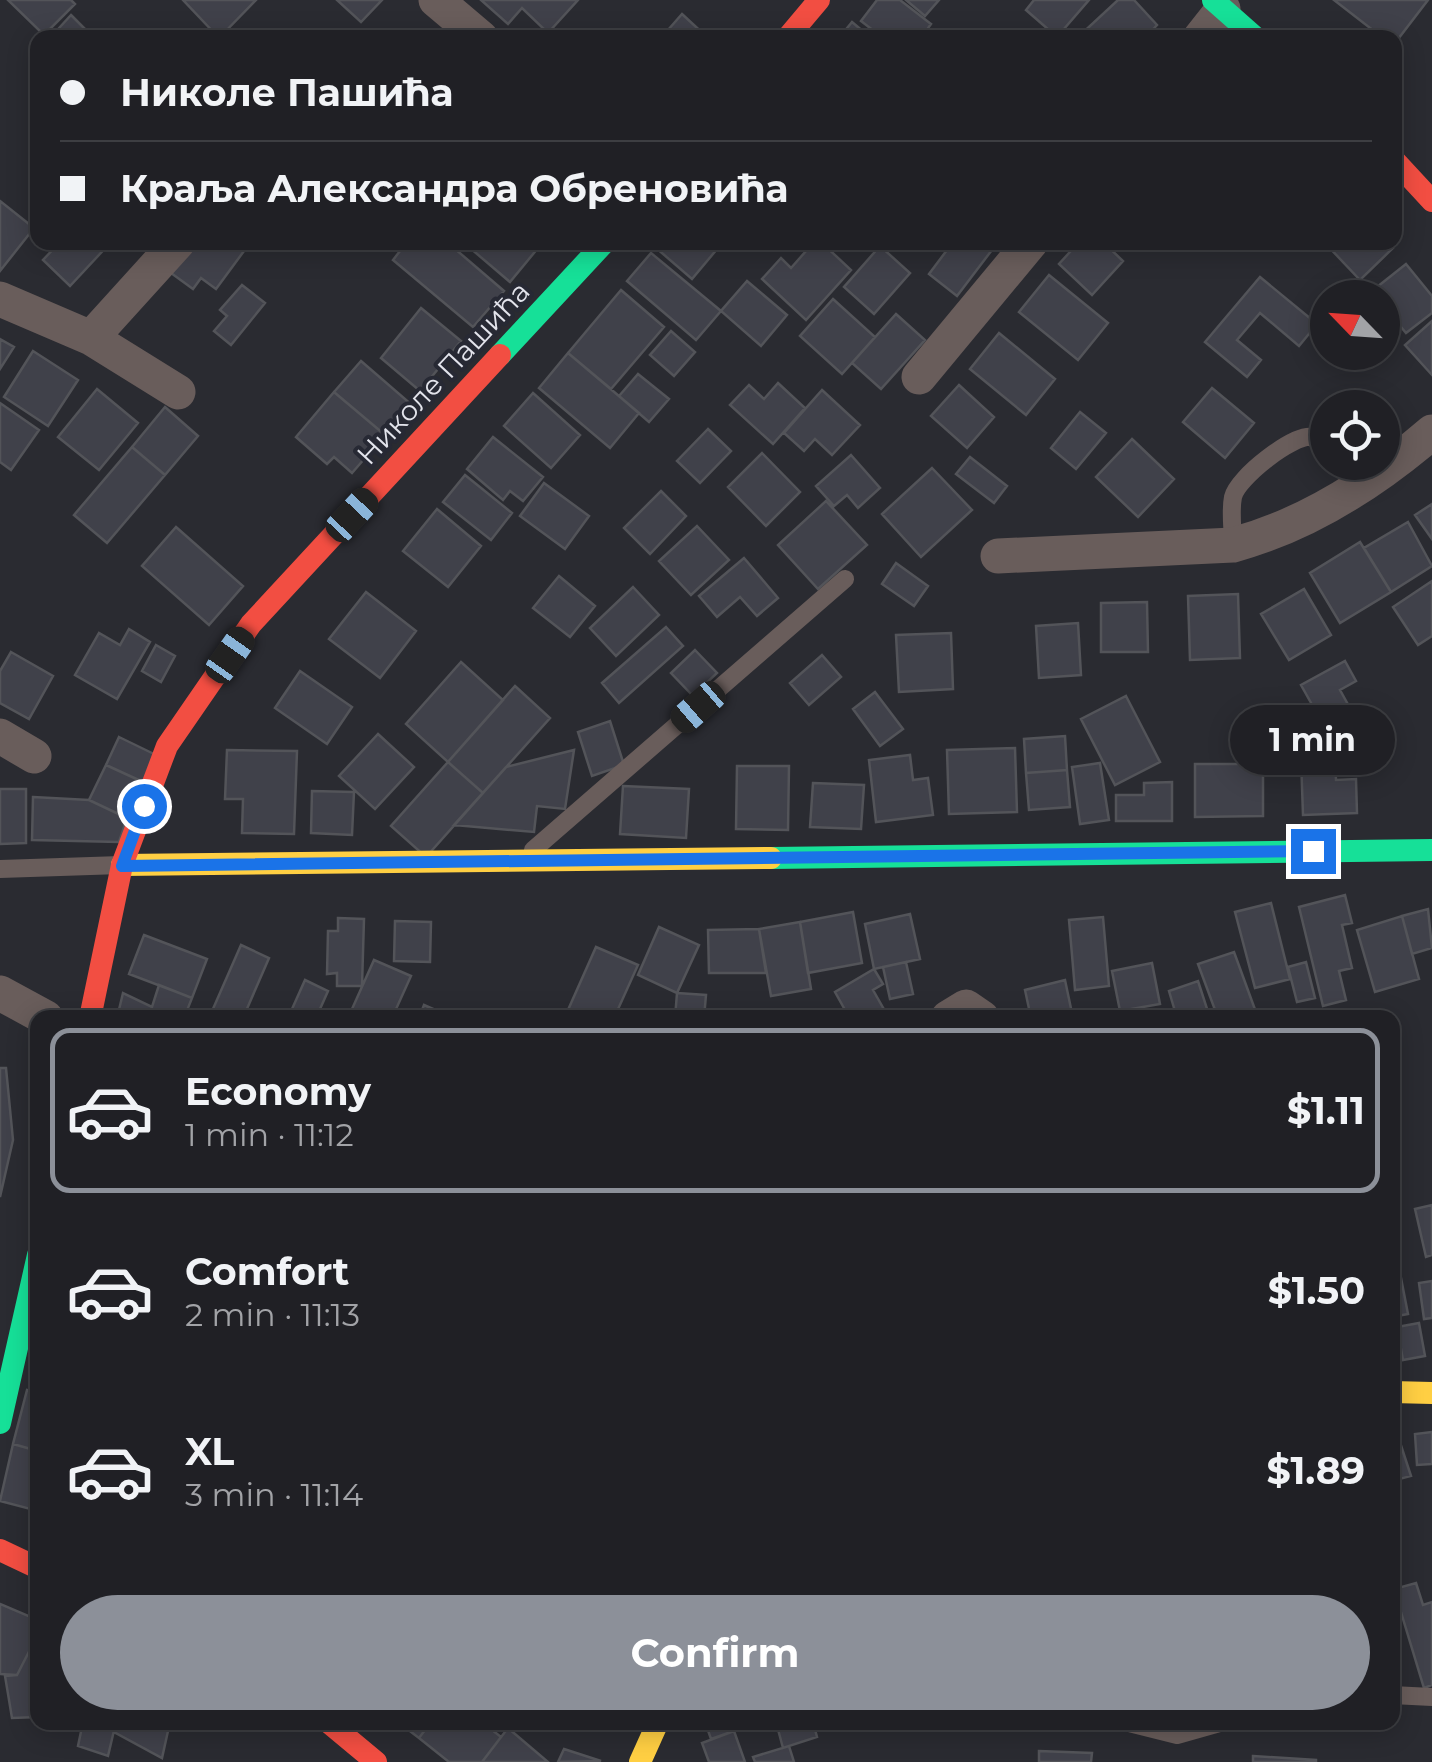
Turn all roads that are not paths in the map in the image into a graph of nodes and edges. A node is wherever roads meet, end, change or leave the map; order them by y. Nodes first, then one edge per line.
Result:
1 (436, 0) edge
2 (820, 0) edge
3 (1218, 5) edge
4 (472, 30) edge
5 (794, 30) edge
6 (1204, 30) edge
7 (1247, 30) edge
8 (1402, 169) edge
9 (1432, 201) edge
10 (171, 250) edge
11 (598, 250) edge
12 (1024, 250) edge
13 (0, 299) edge
14 (91, 338) junction
15 (920, 377) dead end
16 (178, 392) dead end
17 (1432, 432) edge
18 (1310, 437) edge
19 (1400, 459) edge
20 (1342, 480) edge
21 (1233, 545) junction
22 (998, 556) dead end
23 (845, 579) dead end
24 (0, 736) edge
25 (34, 756) dead end
26 (1432, 850) edge
27 (522, 860) junction
28 (122, 866) junction
29 (0, 869) edge
30 (0, 993) edge
31 (31, 1010) edge
32 (92, 1010) edge
33 (30, 1290) edge
34 (1400, 1392) edge
35 (1432, 1393) edge
36 (0, 1423) edge
37 (0, 1550) edge
38 (30, 1564) edge
39 (1400, 1695) edge
40 (1432, 1697) edge
41 (338, 1730) edge
42 (654, 1730) edge
43 (1156, 1730) edge
44 (1194, 1730) edge
45 (376, 1762) edge
46 (640, 1762) edge

1 - 4 street
2 - 5 street
3 - 6 street
3 - 7 street
8 - 9 street
10 - 14 street
11 - 28 street, Николе Пашића
12 - 15 street
13 - 14 street
14 - 16 street
17 - 19 street
18 - 21 lane
20 - 21 street
21 - 22 street
23 - 27 lane
24 - 25 street
26 - 27 street
27 - 28 street
28 - 29 lane
28 - 32 street, Николе Пашића
30 - 31 street
33 - 36 street
34 - 35 street
37 - 38 street
39 - 40 lane
41 - 45 street
42 - 46 street
43 - 44 lane

